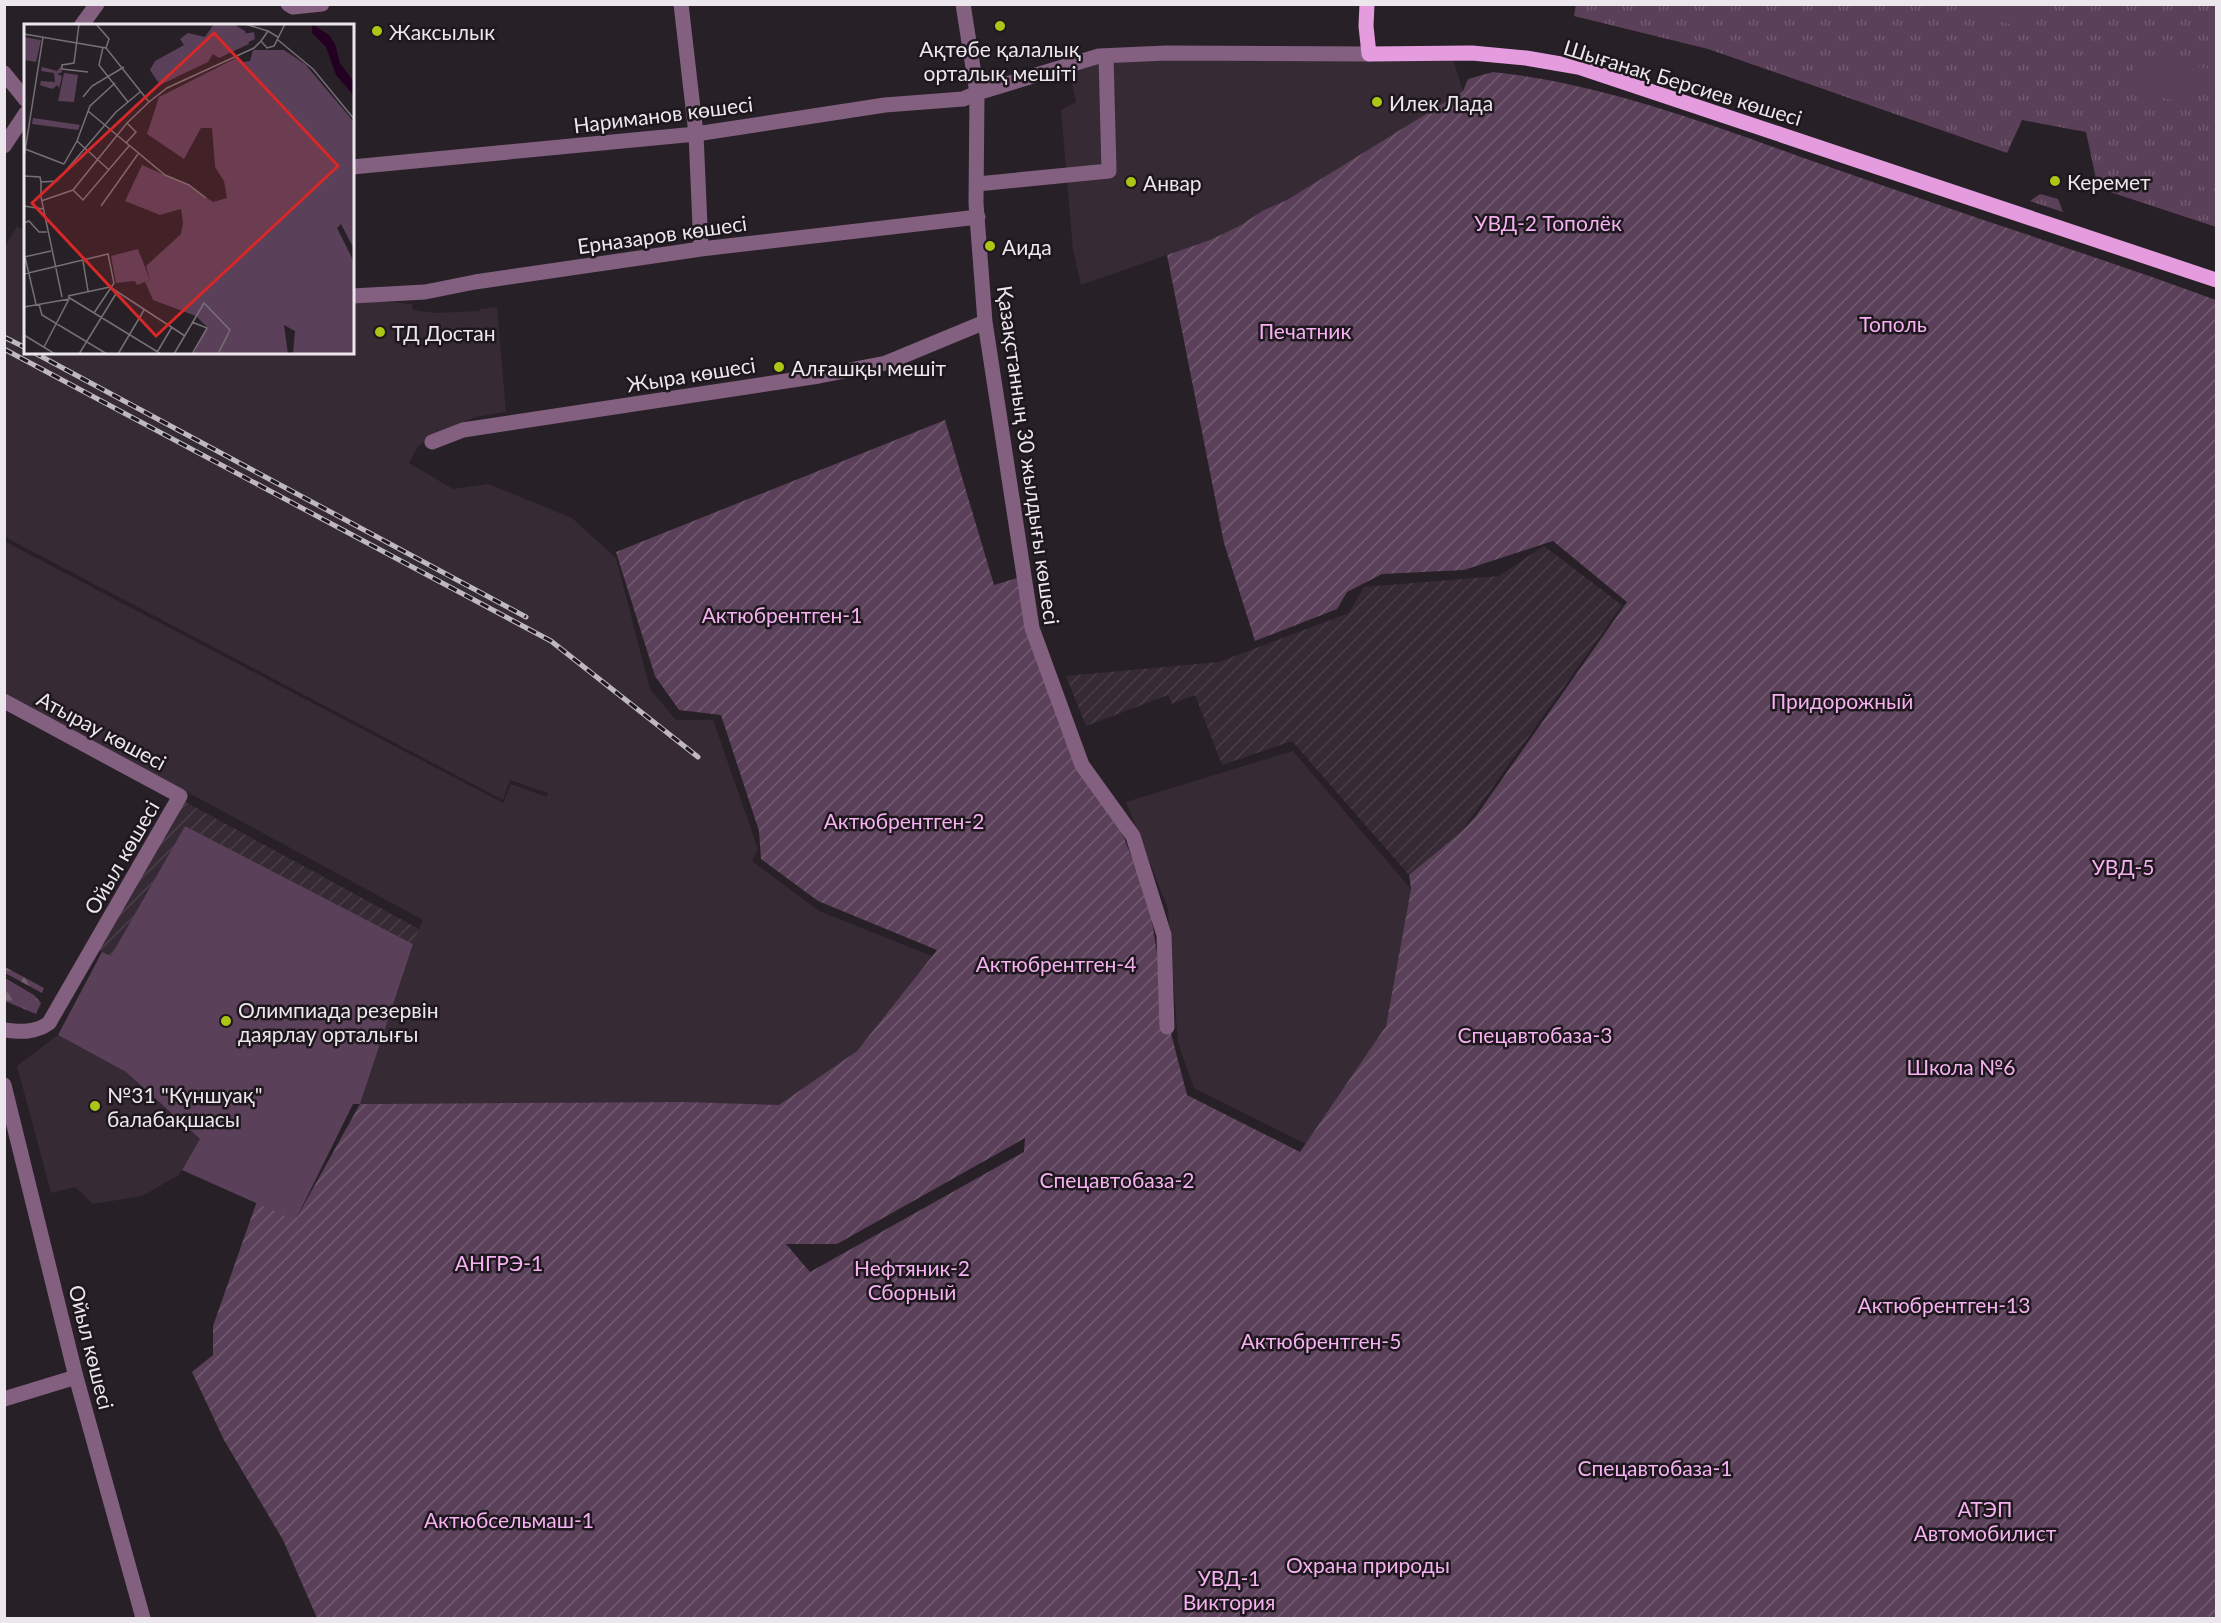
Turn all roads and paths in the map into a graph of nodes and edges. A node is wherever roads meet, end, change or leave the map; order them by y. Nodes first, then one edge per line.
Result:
1 (96, 4) edge
2 (322, 4) edge
3 (681, 4) edge
4 (963, 4) edge
5 (1367, 4) edge
6 (290, 6) edge
7 (82, 24) edge
8 (1369, 54) junction
9 (1106, 56) junction
10 (4, 73) edge
11 (977, 93) junction
12 (24, 98) edge
13 (24, 116) edge
14 (696, 134) junction
15 (4, 146) edge
16 (354, 167) edge
17 (977, 184) junction
18 (978, 217) junction
19 (701, 249) junction
20 (2217, 280) edge
21 (354, 296) edge
22 (985, 322) junction
23 (432, 442) dead end
24 (4, 701) edge
25 (180, 796) joint
26 (1167, 1027) dead end
27 (4, 1030) edge
28 (5, 1094) edge
29 (76, 1377) junction
30 (4, 1399) edge
31 (143, 1618) edge

1 - 7 street
2 - 6 street
3 - 14 street
4 - 11 street, Қазақстанның 30 жылдығы көшесі
5 - 8 main road
8 - 9 street, Шығанақ Берсиев көшесі
8 - 20 main road, Шығанақ Берсиев көшесі
9 - 11 street, Шығанақ Берсиев көшесі
9 - 17 street
10 - 12 street
11 - 14 street, Нариманов көшесі
11 - 17 street, Қазақстанның 30 жылдығы көшесі
13 - 15 street
14 - 16 street, Нариманов көшесі
14 - 19 street
17 - 18 street, Қазақстанның 30 жылдығы көшесі
18 - 19 street, Ерназаров көшесі
18 - 22 street, Қазақстанның 30 жылдығы көшесі
19 - 21 street, Ерназаров көшесі
22 - 23 street, Жыра көшесі
22 - 26 street, Қазақстанның 30 жылдығы көшесі
24 - 25 street, Атырау көшесі
25 - 27 street, Ойыл көшесі
28 - 29 street, Ойыл көшесі
29 - 30 street
29 - 31 street, Ойыл көшесі

